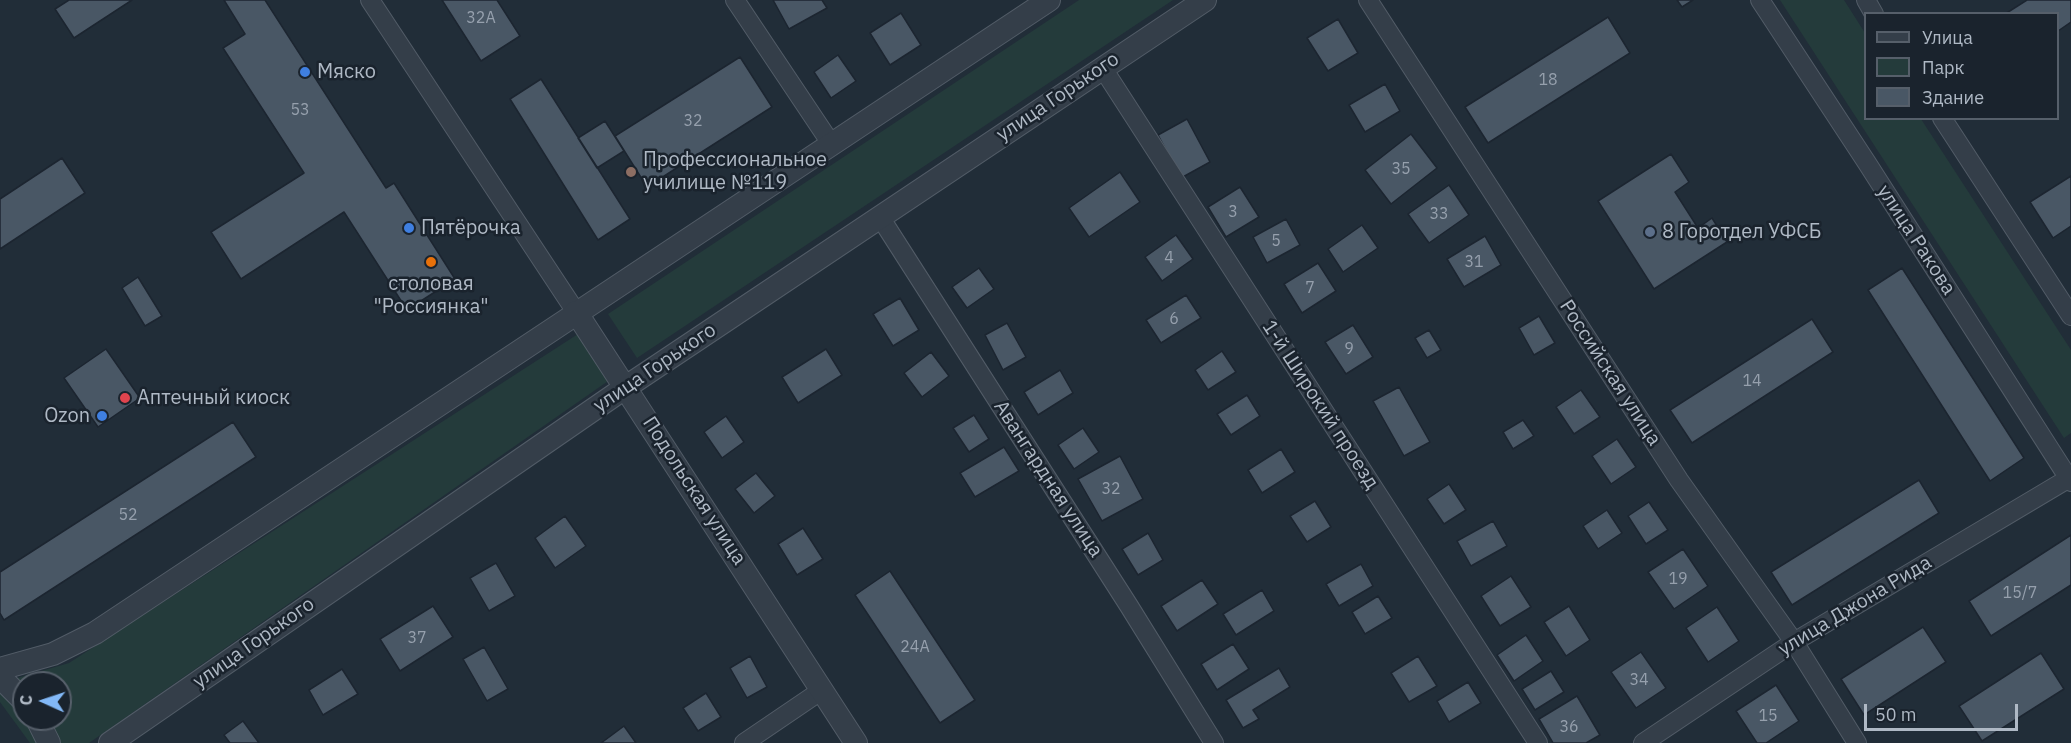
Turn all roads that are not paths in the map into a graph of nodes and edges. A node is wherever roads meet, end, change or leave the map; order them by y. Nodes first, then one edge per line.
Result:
1 (370, 0) edge
2 (735, 0) edge
3 (1048, 0) edge
4 (1205, 0) edge
5 (1368, 0) edge
6 (1760, 0) edge
7 (1102, 67) junction
8 (1943, 120) edge
9 (832, 145) junction
10 (880, 218) junction
11 (576, 312) junction
12 (2071, 316) edge
13 (626, 387) junction
14 (2070, 479) edge
15 (1794, 642) junction
16 (0, 669) edge
17 (0, 677) edge
18 (12, 689) edge
19 (822, 690) junction
20 (110, 743) edge
21 (744, 743) edge
22 (856, 743) edge
23 (1214, 743) edge
24 (1538, 743) edge
25 (1643, 743) edge
26 (1857, 743) edge

1 - 11 street, Подольская улица
2 - 9 street
3 - 9 street
4 - 7 street, улица Горького
5 - 15 street, Российская улица
6 - 14 street, улица Ракова
7 - 10 street, улица Горького
7 - 24 street, 1-й Широкий проезд
8 - 12 street
9 - 11 street
10 - 13 street, улица Горького
10 - 23 street, Авангардная улица
11 - 13 street, Подольская улица
11 - 16 street
13 - 19 street, Подольская улица
13 - 20 street, улица Горького
14 - 15 street, улица Джона Рида
15 - 25 street, улица Джона Рида
15 - 26 street, Российская улица
17 - 18 street
19 - 21 street
19 - 22 street, Подольская улица

